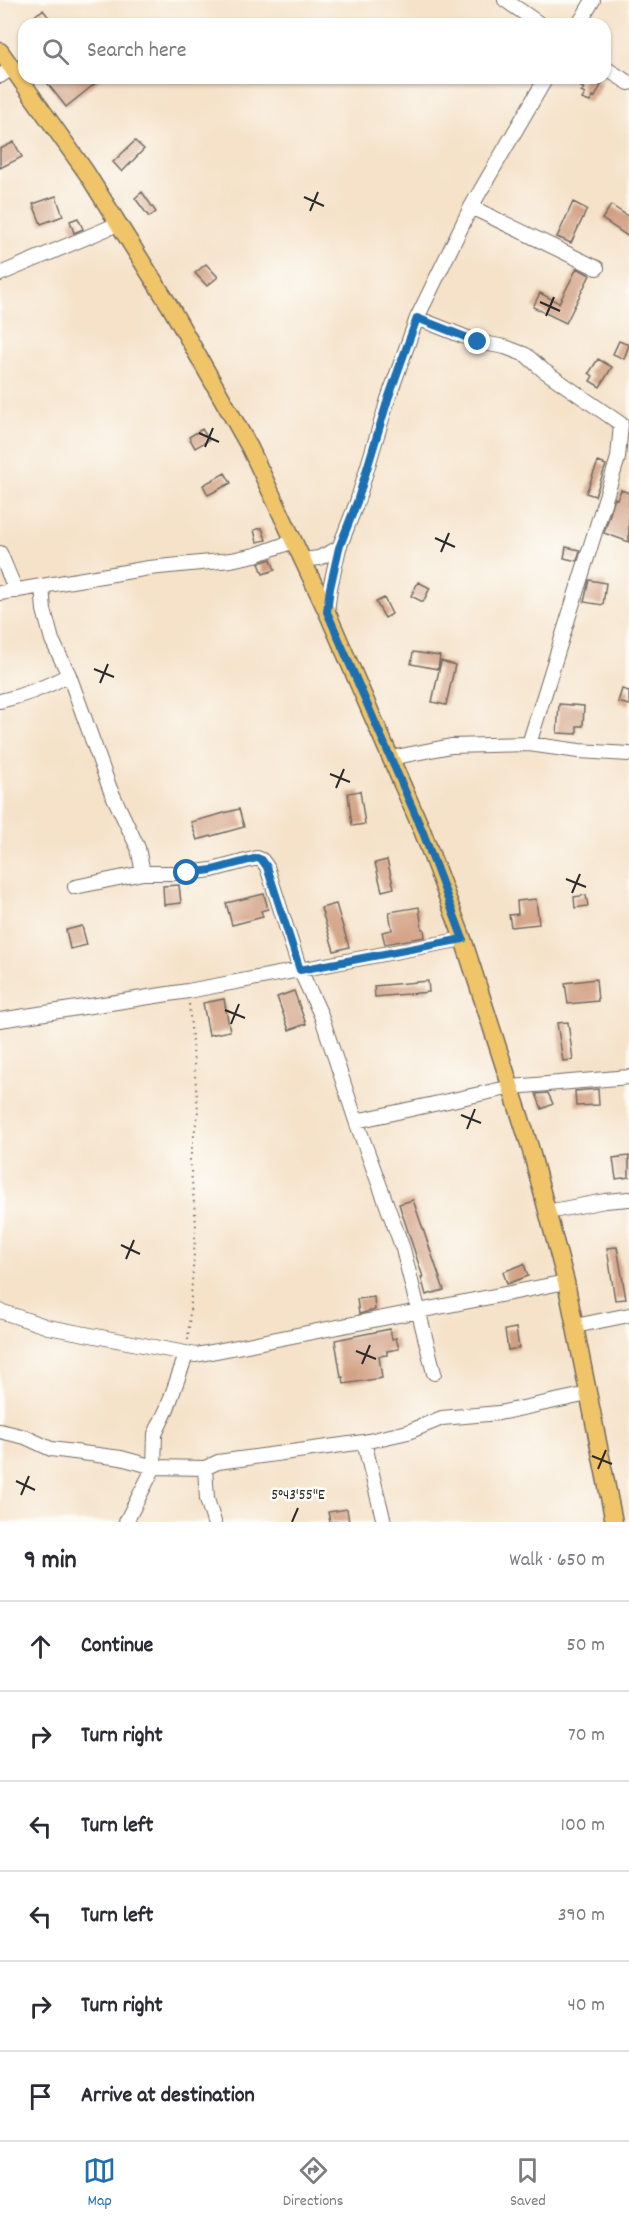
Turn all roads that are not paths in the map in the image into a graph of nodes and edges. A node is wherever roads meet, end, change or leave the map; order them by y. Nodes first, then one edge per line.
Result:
1 (504, 0) edge
2 (593, 0) edge
3 (531, 18) edge
4 (582, 18) edge
5 (0, 51) edge
6 (6, 72) edge
7 (611, 72) edge
8 (543, 84) edge
9 (629, 84) edge
10 (471, 207) junction
11 (118, 224) junction
12 (597, 268) dead end
13 (0, 274) edge
14 (417, 318) junction
15 (294, 541) junction
16 (339, 548) junction
17 (0, 553) edge
18 (303, 560) junction
19 (42, 587) junction
20 (16, 591) junction
21 (0, 593) edge
22 (327, 612) junction
23 (69, 675) junction
24 (0, 701) edge
25 (530, 744) junction
26 (629, 754) edge
27 (391, 758) junction
28 (143, 873) junction
29 (75, 887) dead end
30 (463, 939) junction
31 (300, 970) junction
32 (0, 1020) edge
33 (629, 1077) edge
34 (512, 1087) junction
35 (356, 1121) junction
36 (629, 1199) edge
37 (547, 1212) junction
38 (566, 1282) junction
39 (420, 1310) junction
40 (0, 1311) edge
41 (629, 1315) edge
42 (575, 1326) junction
43 (186, 1355) junction
44 (434, 1373) dead end
45 (588, 1394) junction
46 (0, 1431) edge
47 (364, 1442) junction
48 (154, 1467) junction
49 (205, 1468) junction
50 (126, 1522) edge
51 (214, 1522) edge
52 (384, 1522) edge
53 (614, 1522) edge

1 - 3 street
2 - 4 street
5 - 6 main road
6 - 11 main road
7 - 9 street
8 - 10 street
10 - 12 street
10 - 14 street
11 - 13 street
11 - 15 main road
14 - 16 street
14 - 25 street
15 - 18 main road
15 - 19 street
16 - 18 street
16 - 22 street
17 - 20 street
18 - 22 main road
19 - 20 street
19 - 23 street
20 - 21 street
22 - 27 main road
23 - 24 street
23 - 28 street
25 - 26 street
25 - 27 street
27 - 30 main road
28 - 29 street
28 - 31 street
30 - 31 street
30 - 34 main road
31 - 32 street
31 - 35 street
33 - 34 street
34 - 35 street
34 - 37 main road
35 - 39 street
36 - 37 street
37 - 38 main road
38 - 39 street
38 - 42 main road
39 - 43 street
39 - 44 street
40 - 43 street
41 - 42 street
42 - 45 main road
43 - 48 street
45 - 47 street
45 - 53 main road
46 - 48 street
47 - 49 street
47 - 52 street
48 - 49 street
48 - 50 street
49 - 51 street

